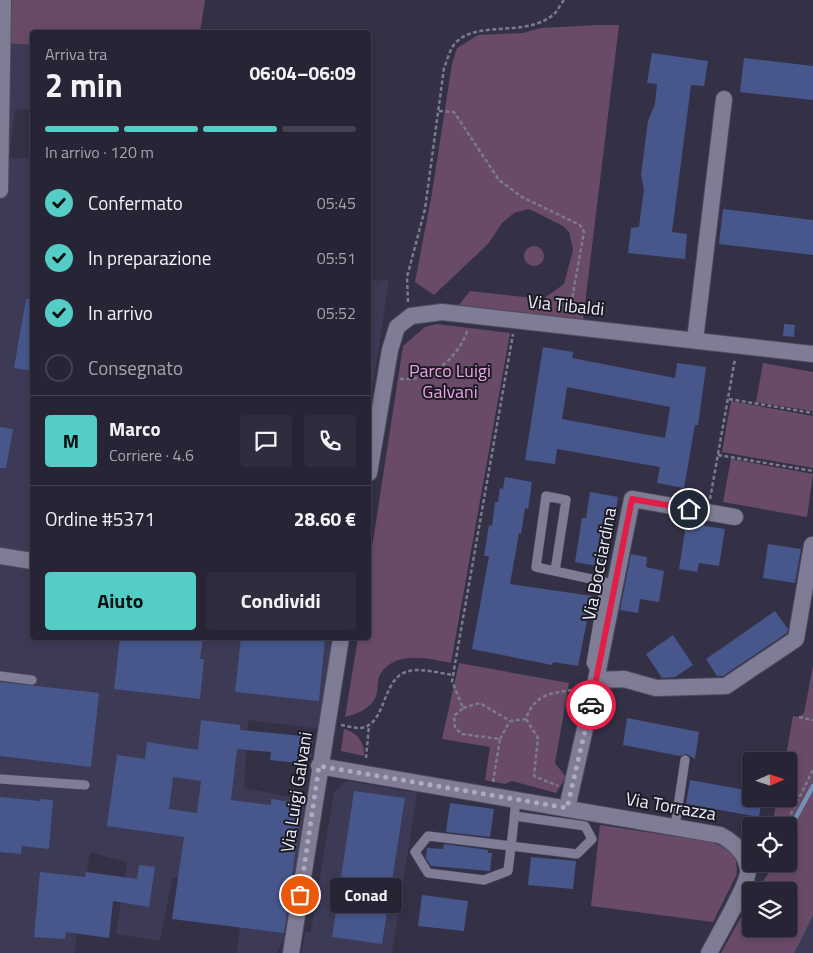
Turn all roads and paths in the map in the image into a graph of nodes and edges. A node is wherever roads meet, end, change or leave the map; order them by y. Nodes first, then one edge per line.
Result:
1 (3, 0) edge
2 (564, 0) edge
3 (724, 99) dead end
4 (439, 111) junction
5 (0, 190) edge
6 (471, 315) junction
7 (411, 316) junction
8 (515, 320) junction
9 (546, 323) junction
10 (695, 340) junction
11 (737, 345) junction
12 (813, 354) edge
13 (385, 378) junction
14 (728, 399) junction
15 (813, 413) edge
16 (718, 454) junction
17 (371, 461) edge
18 (813, 471) edge
19 (708, 512) junction
20 (735, 517) dead end
21 (812, 545) edge
22 (0, 556) edge
23 (30, 561) edge
24 (555, 571) junction
25 (340, 640) edge
26 (453, 675) junction
27 (0, 676) edge
28 (32, 680) dead end
29 (596, 681) junction
30 (463, 708) junction
31 (800, 717) dead end
32 (526, 719) junction
33 (813, 720) edge
34 (510, 721) junction
35 (326, 723) junction
36 (369, 725) junction
37 (500, 739) junction
38 (685, 760) dead end
39 (319, 766) junction
40 (813, 770) edge
41 (363, 773) junction
42 (0, 779) edge
43 (85, 785) dead end
44 (571, 791) junction
45 (491, 794) junction
46 (515, 807) junction
47 (567, 808) junction
48 (790, 817) edge
49 (675, 826) junction
50 (511, 847) junction
51 (291, 953) edge
52 (709, 953) edge

1 - 5 street
2 - 4 path
3 - 10 street
4 - 7 path
4 - 9 path
6 - 7 street, Via Tibaldi
6 - 8 street, Via Tibaldi
6 - 13 path
7 - 13 street
8 - 9 street, Via Tibaldi
8 - 26 path
9 - 10 street, Via Tibaldi
10 - 11 street, Via Tibaldi
11 - 12 street, Via Tibaldi
11 - 14 path
13 - 17 street
14 - 15 path
14 - 16 path
16 - 18 path
16 - 19 path
19 - 20 street, Via Bocciardina
19 - 29 street, Via Bocciardina
21 - 29 street
22 - 23 street
24 - 24 lane
24 - 29 lane
25 - 35 street, Via Luigi Galvani
26 - 30 path
26 - 36 path
27 - 28 lane
29 - 32 path
29 - 44 street
30 - 34 path
30 - 37 path
31 - 33 path
32 - 34 path
32 - 44 path
34 - 37 path
35 - 36 path
35 - 39 street, Via Luigi Galvani
36 - 41 path
37 - 45 path
38 - 49 lane
39 - 41 street, Via Torrazza
39 - 51 street, Via Luigi Galvani
40 - 48 path
41 - 45 street, Via Torrazza
42 - 43 lane
44 - 47 street
45 - 46 street, Via Torrazza
46 - 47 street, Via Torrazza
46 - 50 lane
46 - 50 lane
47 - 49 street, Via Torrazza
49 - 52 street, Via Torrazza
50 - 50 lane

